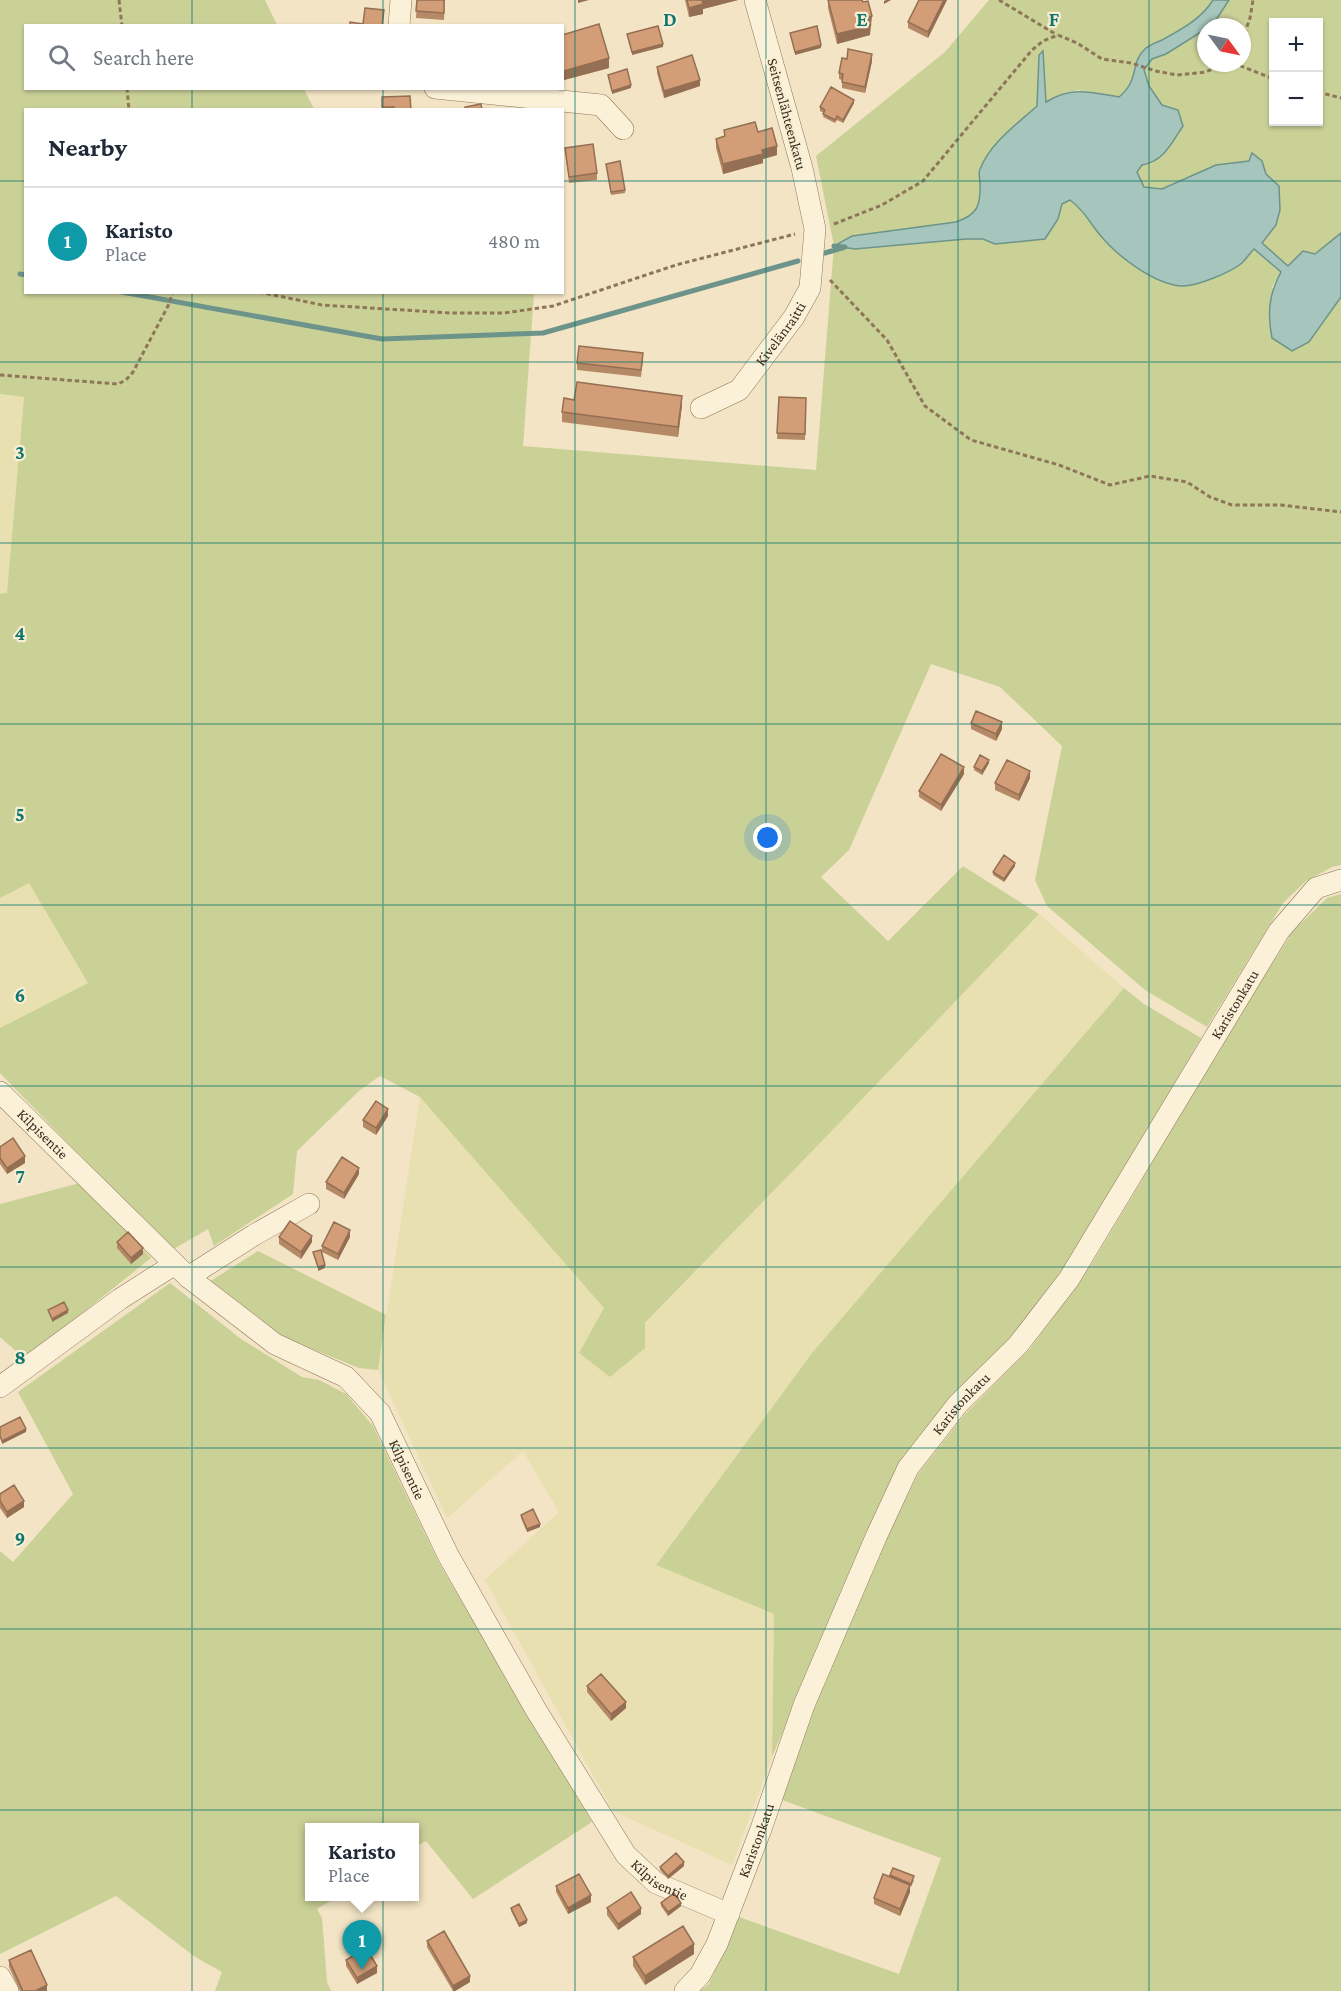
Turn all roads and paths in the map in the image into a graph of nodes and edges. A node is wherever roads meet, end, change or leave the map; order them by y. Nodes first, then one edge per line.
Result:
1 (118, 0) edge
2 (401, 0) edge
3 (755, 0) edge
4 (999, 0) edge
5 (1253, 0) edge
6 (1250, 18) edge
7 (122, 24) edge
8 (399, 24) edge
9 (1058, 35) junction
10 (1251, 70) edge
11 (1206, 72) edge
12 (1269, 77) edge
13 (127, 90) edge
14 (455, 90) edge
15 (1323, 93) edge
16 (1341, 98) edge
17 (129, 108) edge
18 (623, 129) dead end
19 (815, 229) junction
20 (812, 262) junction
21 (171, 294) edge
22 (269, 294) edge
23 (0, 375) edge
24 (701, 408) dead end
25 (1341, 512) edge
26 (1341, 880) edge
27 (3, 1099) edge
28 (309, 1204) dead end
29 (181, 1271) junction
30 (0, 1388) edge
31 (729, 1914) junction
32 (0, 1977) edge
33 (8, 1991) edge
34 (685, 1991) edge

1 - 7 path
2 - 8 street
3 - 19 street, Seitsenlähteenkatu
4 - 9 path
5 - 6 path
9 - 11 path
9 - 19 path
10 - 12 path
13 - 17 path
14 - 18 street
15 - 16 path
19 - 20 street, Kivelänraitti
19 - 22 path
20 - 24 street, Kivelänraitti
20 - 25 path
21 - 23 path
26 - 31 street, Karistonkatu
27 - 29 street, Kilpisentie
28 - 29 street
29 - 30 street
29 - 31 street, Kilpisentie
31 - 34 street, Karistonkatu
32 - 33 street

